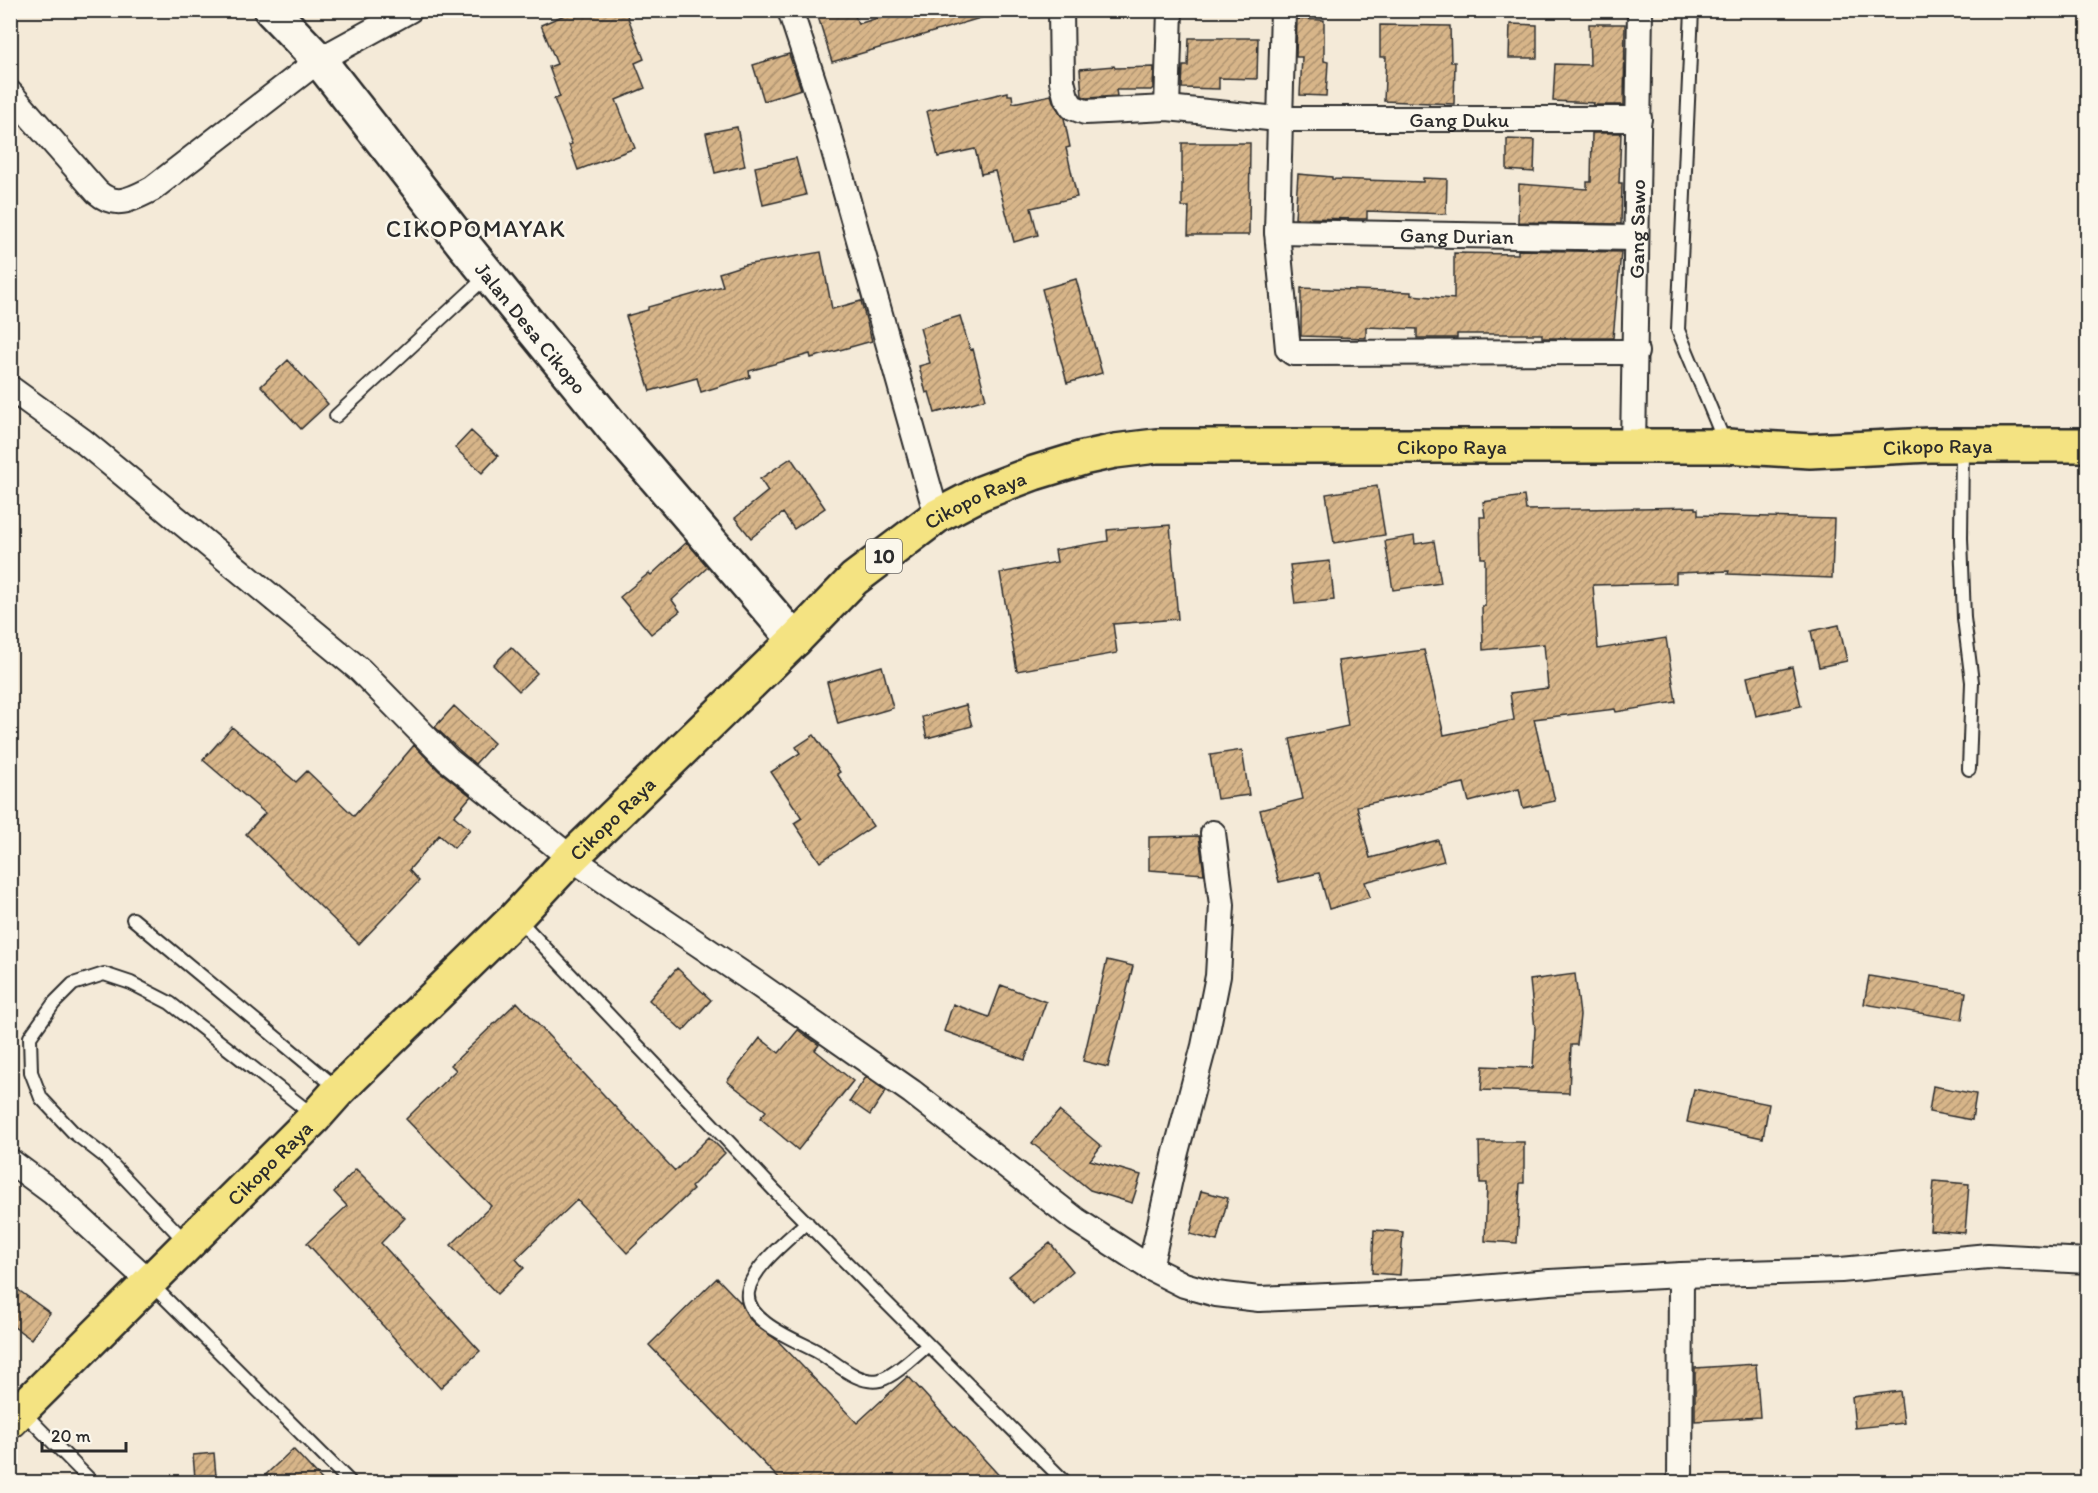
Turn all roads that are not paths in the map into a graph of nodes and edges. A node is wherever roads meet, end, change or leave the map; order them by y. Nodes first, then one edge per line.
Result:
1 (271, 10) edge
2 (410, 10) edge
3 (790, 10) edge
4 (1061, 10) edge
5 (1170, 10) edge
6 (1283, 10) edge
7 (1640, 10) edge
8 (1692, 10) edge
9 (318, 60) junction
10 (10, 93) edge
11 (1167, 108) junction
12 (1639, 118) junction
13 (1279, 119) junction
14 (1277, 232) junction
15 (1636, 238) junction
16 (488, 275) junction
17 (1636, 352) junction
18 (14, 397) edge
19 (336, 416) dead end
20 (1962, 445) junction
21 (2088, 445) edge
22 (1727, 447) junction
23 (1633, 448) junction
24 (937, 516) junction
25 (795, 640) junction
26 (1969, 769) dead end
27 (1213, 833) dead end
28 (571, 858) junction
29 (516, 917) junction
30 (133, 919) dead end
31 (339, 1090) junction
32 (315, 1117) junction
33 (10, 1161) edge
34 (807, 1222) junction
35 (187, 1243) junction
36 (2088, 1261) edge
37 (1150, 1268) junction
38 (1681, 1275) junction
39 (150, 1282) junction
40 (928, 1345) junction
41 (16, 1416) edge
42 (92, 1482) edge
43 (350, 1482) edge
44 (1065, 1482) edge
45 (1680, 1482) edge

1 - 9 main road, Jalan Desa Cikopo
2 - 9 street
3 - 24 street
4 - 11 street, Gang Duku
5 - 11 street
6 - 13 street
7 - 12 street, Gang Sawo
8 - 22 lane
9 - 10 street
9 - 16 main road, Jalan Desa Cikopo
11 - 13 street, Gang Duku
12 - 13 street, Gang Duku
12 - 15 street, Gang Sawo
13 - 14 street
14 - 15 street, Gang Durian
14 - 17 street
15 - 17 street, Gang Sawo
16 - 19 lane
16 - 25 main road, Jalan Desa Cikopo
17 - 23 street, Gang Sawo
18 - 28 street
20 - 21 highway, Cikopo Raya / 10
20 - 22 highway, Cikopo Raya / 10
20 - 26 lane
22 - 23 highway, Cikopo Raya / 10
23 - 24 highway, Cikopo Raya / 10
24 - 25 highway, Cikopo Raya / 10
25 - 28 highway, Cikopo Raya / 10
27 - 37 street
28 - 29 highway, Cikopo Raya / 10
28 - 37 street
29 - 31 highway, Cikopo Raya / 10
29 - 34 lane
30 - 31 lane
31 - 32 highway, Cikopo Raya / 10
32 - 35 highway, Cikopo Raya / 10
32 - 35 lane
33 - 39 street
34 - 40 lane
34 - 40 lane
35 - 39 highway, Cikopo Raya / 10
36 - 38 street
37 - 38 street
38 - 45 street
39 - 41 highway, Cikopo Raya / 10
39 - 43 lane
40 - 44 lane
41 - 42 lane

